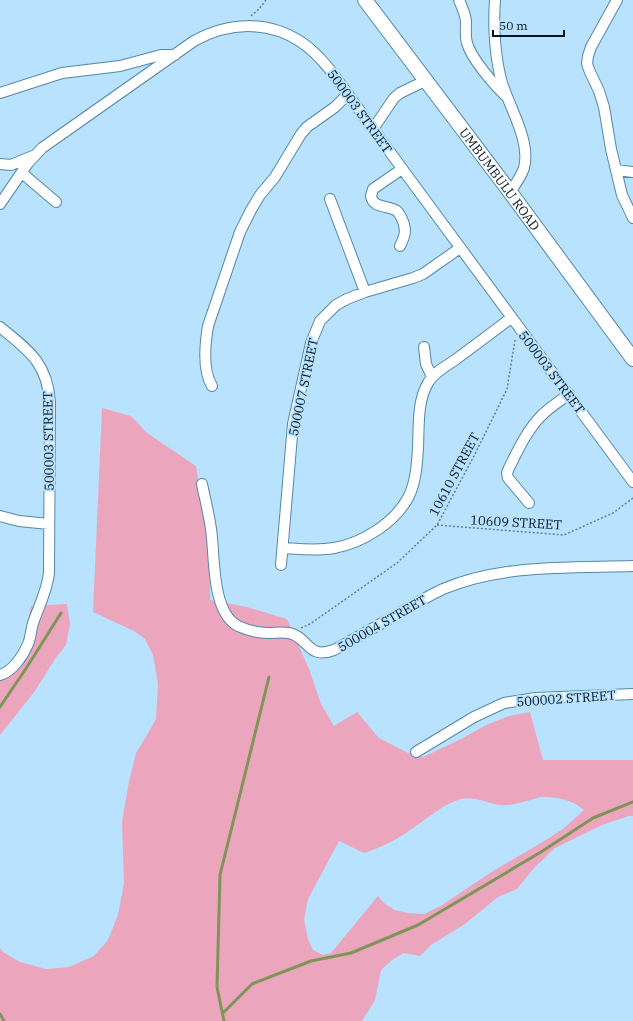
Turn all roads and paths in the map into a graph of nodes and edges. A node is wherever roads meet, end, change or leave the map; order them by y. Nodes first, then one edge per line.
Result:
1 (266, 0) edge
2 (365, 0) edge
3 (459, 0) edge
4 (495, 0) edge
5 (617, 0) edge
6 (239, 26) junction
7 (174, 55) junction
8 (425, 82) junction
9 (0, 93) edge
10 (348, 94) junction
11 (507, 98) junction
12 (373, 128) junction
13 (34, 156) junction
14 (0, 164) edge
15 (402, 169) junction
16 (616, 170) junction
17 (633, 172) edge
18 (22, 173) junction
19 (510, 192) junction
20 (330, 199) dead end
21 (56, 202) dead end
22 (0, 204) edge
23 (633, 218) edge
24 (400, 246) dead end
25 (460, 248) junction
26 (365, 292) junction
27 (514, 322) junction
28 (0, 327) edge
29 (424, 347) dead end
30 (633, 359) edge
31 (432, 377) junction
32 (212, 386) dead end
33 (569, 394) junction
34 (633, 482) edge
35 (202, 484) dead end
36 (633, 498) edge
37 (529, 503) dead end
38 (0, 516) edge
39 (49, 524) junction
40 (437, 525) junction
41 (283, 548) junction
42 (281, 565) dead end
43 (633, 566) edge
44 (290, 633) junction
45 (0, 675) edge
46 (633, 694) edge
47 (416, 752) dead end

1 - 6 path
2 - 8 main road, UMBUMBULU ROAD
3 - 11 street
4 - 11 street
5 - 16 street
6 - 7 street, 500003 STREET
6 - 10 street, 500003 STREET
7 - 9 street
7 - 13 street, 500003 STREET
8 - 12 street
8 - 19 main road, UMBUMBULU ROAD
10 - 12 street, 500003 STREET
10 - 32 street
11 - 19 street
12 - 15 street, 500003 STREET
13 - 14 street
13 - 18 street, 500003 STREET
15 - 24 street
15 - 25 street, 500003 STREET
16 - 17 street
16 - 23 street
18 - 21 street
18 - 22 street, 500003 STREET
19 - 30 main road, UMBUMBULU ROAD
20 - 26 street
25 - 26 street, 500007 STREET
25 - 27 street, 500003 STREET
26 - 41 street, 500007 STREET
27 - 31 street
27 - 33 street, 500003 STREET
27 - 40 path, 10610 STREET
28 - 39 street, 500003 STREET
29 - 31 street
31 - 41 street
33 - 34 street, 500003 STREET
33 - 37 street
35 - 44 street
36 - 40 path, 10609 STREET
38 - 39 street
39 - 45 street, 500003 STREET
40 - 44 path, 10610 STREET
41 - 42 street, 500007 STREET
43 - 44 street, 500004 STREET
46 - 47 street, 500002 STREET

